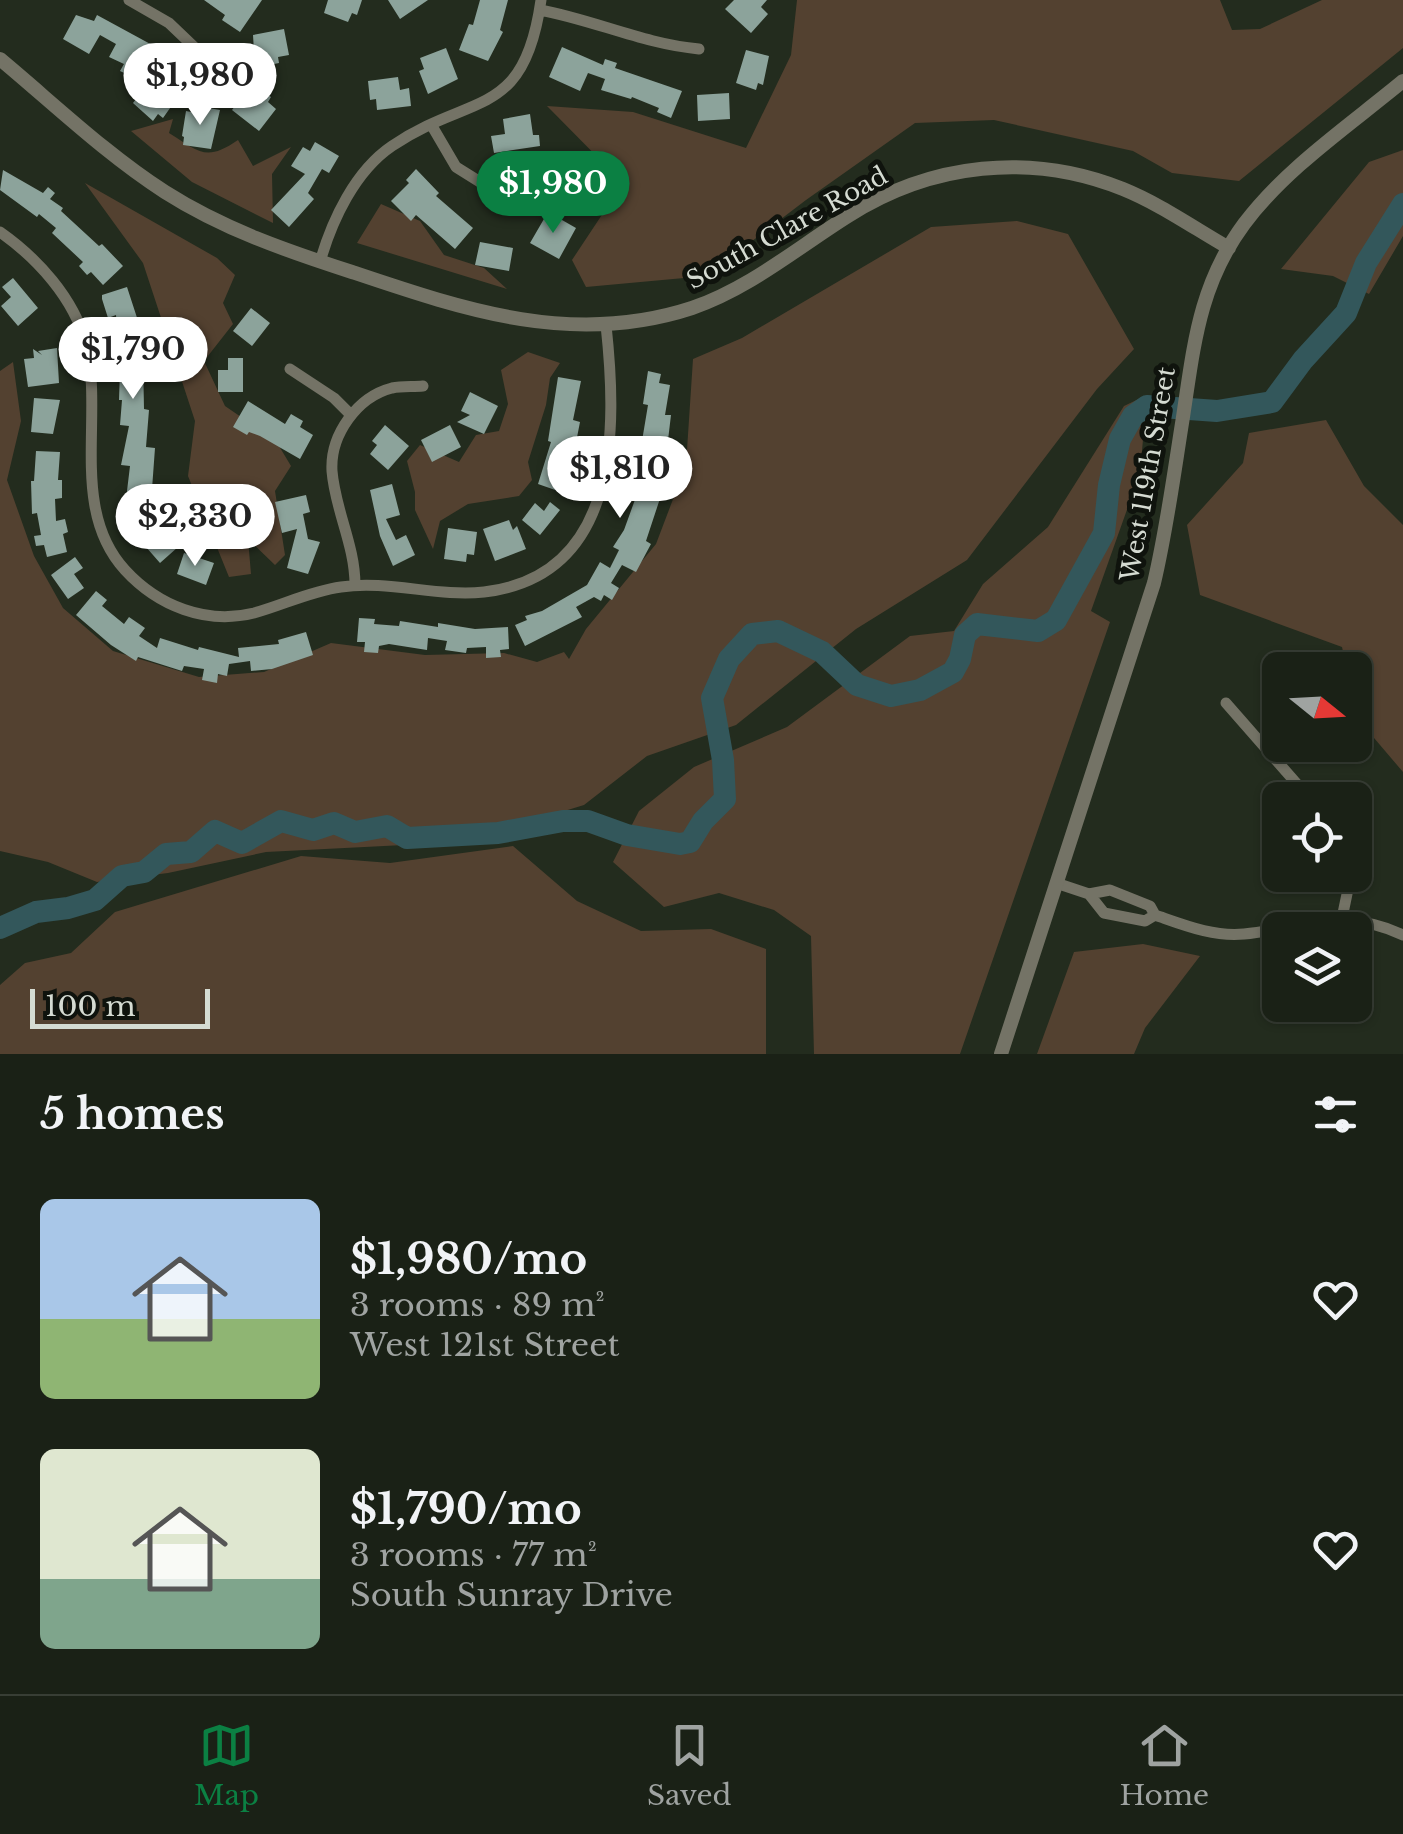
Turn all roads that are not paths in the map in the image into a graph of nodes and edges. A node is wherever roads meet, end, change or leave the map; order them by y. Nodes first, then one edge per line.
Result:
1 (129, 0) edge
2 (540, 5) edge
3 (699, 49) dead end
4 (0, 58) edge
5 (213, 65) dead end
6 (1403, 81) edge
7 (432, 126) junction
8 (504, 198) dead end
9 (1, 234) edge
10 (1228, 248) junction
11 (320, 262) junction
12 (606, 324) junction
13 (290, 369) dead end
14 (423, 386) dead end
15 (352, 414) junction
16 (356, 586) junction
17 (1226, 703) dead end
18 (1296, 782) edge
19 (1056, 883) junction
20 (1089, 894) junction
21 (1154, 915) junction
22 (1372, 924) edge
23 (1262, 932) edge
24 (1403, 935) edge
25 (1001, 1054) edge

1 - 5 street
2 - 3 street
2 - 7 street
4 - 11 street, South Clare Road
6 - 10 street, West 119th Street
7 - 8 street
7 - 11 street
9 - 16 street
10 - 12 street, South Clare Road
10 - 19 street, West 119th Street
11 - 12 street, South Clare Road
12 - 16 street
13 - 15 street
14 - 15 street
15 - 16 street
17 - 18 street
19 - 20 street
19 - 25 street, West 119th Street
20 - 21 street
20 - 21 street
21 - 23 street
22 - 24 street

